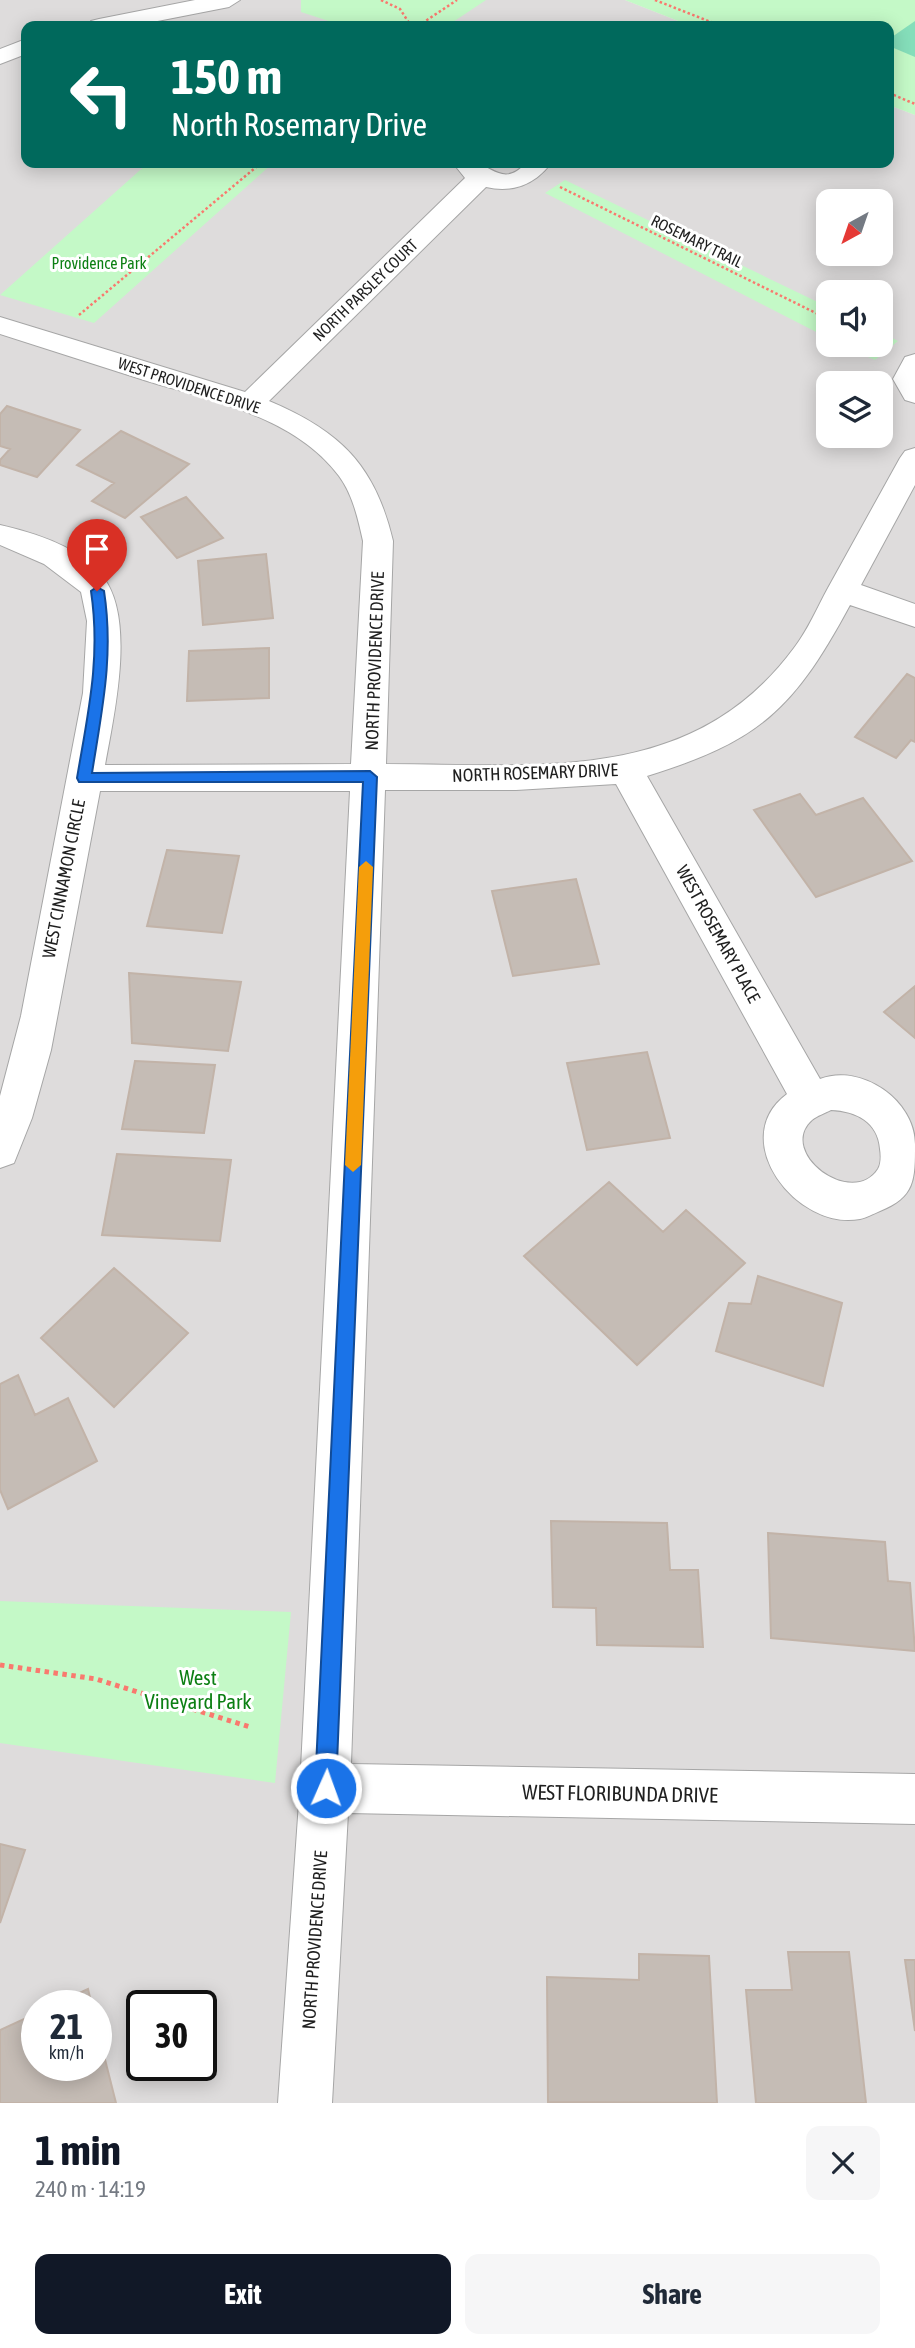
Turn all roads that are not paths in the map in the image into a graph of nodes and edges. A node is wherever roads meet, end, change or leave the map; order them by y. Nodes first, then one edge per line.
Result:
1 (229, 0) edge
2 (124, 21) edge
3 (535, 168) edge
4 (473, 170) edge
5 (0, 325) edge
6 (915, 363) edge
7 (915, 394) edge
8 (250, 403) junction
9 (915, 458) edge
10 (358, 481) joint
11 (0, 536) edge
12 (843, 590) junction
13 (915, 616) edge
14 (626, 770) junction
15 (370, 777) junction
16 (84, 778) junction
17 (810, 1098) dead end
18 (0, 1150) edge
19 (326, 1788) junction
20 (915, 1799) edge
21 (305, 2103) edge

1 - 2 street
3 - 4 street, NORTH PARSLEY COURT
4 - 8 street, NORTH PARSLEY COURT
5 - 8 street, WEST PROVIDENCE DRIVE
6 - 7 street
8 - 10 street, WEST PROVIDENCE DRIVE
9 - 12 street, NORTH ROSEMARY DRIVE
10 - 15 street, NORTH PROVIDENCE DRIVE
11 - 16 street, WEST CINNAMON CIRCLE
12 - 13 street
12 - 14 street, NORTH ROSEMARY DRIVE
14 - 15 street, NORTH ROSEMARY DRIVE
14 - 17 street, WEST ROSEMARY PLACE
15 - 16 street, NORTH ROSEMARY DRIVE
15 - 19 street, NORTH PROVIDENCE DRIVE
16 - 18 street, WEST CINNAMON CIRCLE
19 - 20 street, WEST FLORIBUNDA DRIVE
19 - 21 street, NORTH PROVIDENCE DRIVE

